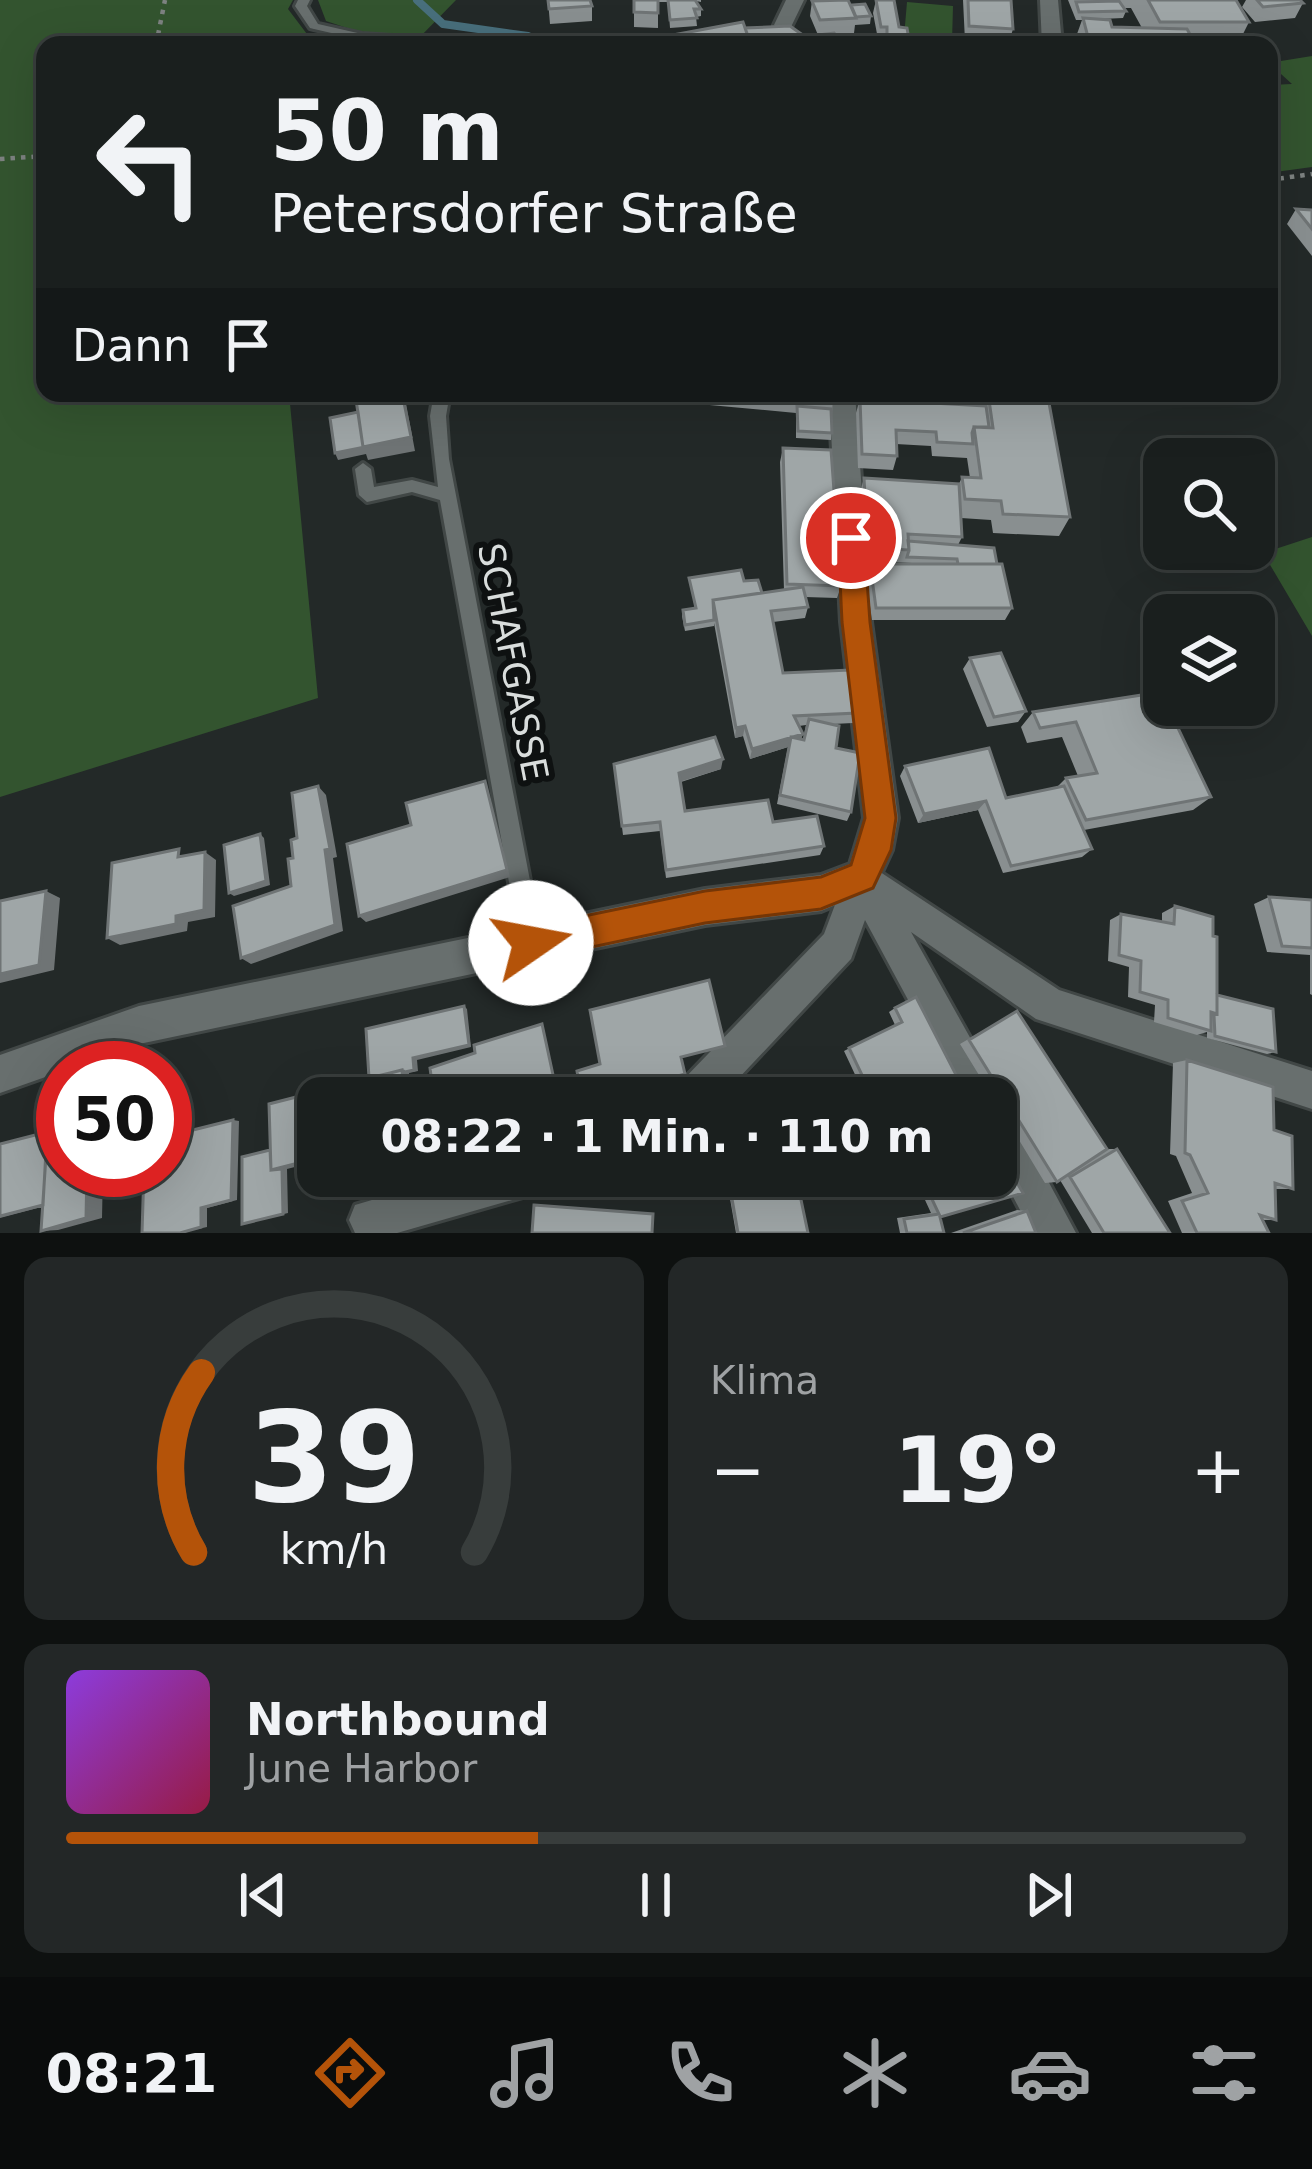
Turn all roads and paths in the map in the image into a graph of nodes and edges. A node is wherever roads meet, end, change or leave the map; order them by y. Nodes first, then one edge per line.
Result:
1 (165, 0) edge
2 (304, 0) edge
3 (795, 0) edge
4 (1049, 0) edge
5 (158, 36) edge
6 (358, 36) edge
7 (787, 36) edge
8 (1051, 36) edge
9 (36, 157) edge
10 (0, 159) edge
11 (1312, 175) edge
12 (1278, 179) edge
13 (440, 402) edge
14 (843, 402) edge
15 (363, 469) edge
16 (448, 496) junction
17 (862, 877) junction
18 (531, 943) junction
19 (0, 1075) edge
20 (712, 1077) edge
21 (971, 1077) edge
22 (1312, 1090) edge
23 (1017, 1163) edge
24 (461, 1197) edge
25 (369, 1227) edge
26 (1055, 1233) edge

1 - 5 path
2 - 6 lane
3 - 7 main road
4 - 8 main road
9 - 10 path
11 - 12 path
13 - 16 lane, SCHAFGASSE
14 - 17 main road
15 - 16 lane
16 - 18 lane, SCHAFGASSE
17 - 18 main road
17 - 20 main road
17 - 21 main road
17 - 22 main road
18 - 19 main road
23 - 26 main road
24 - 25 main road

